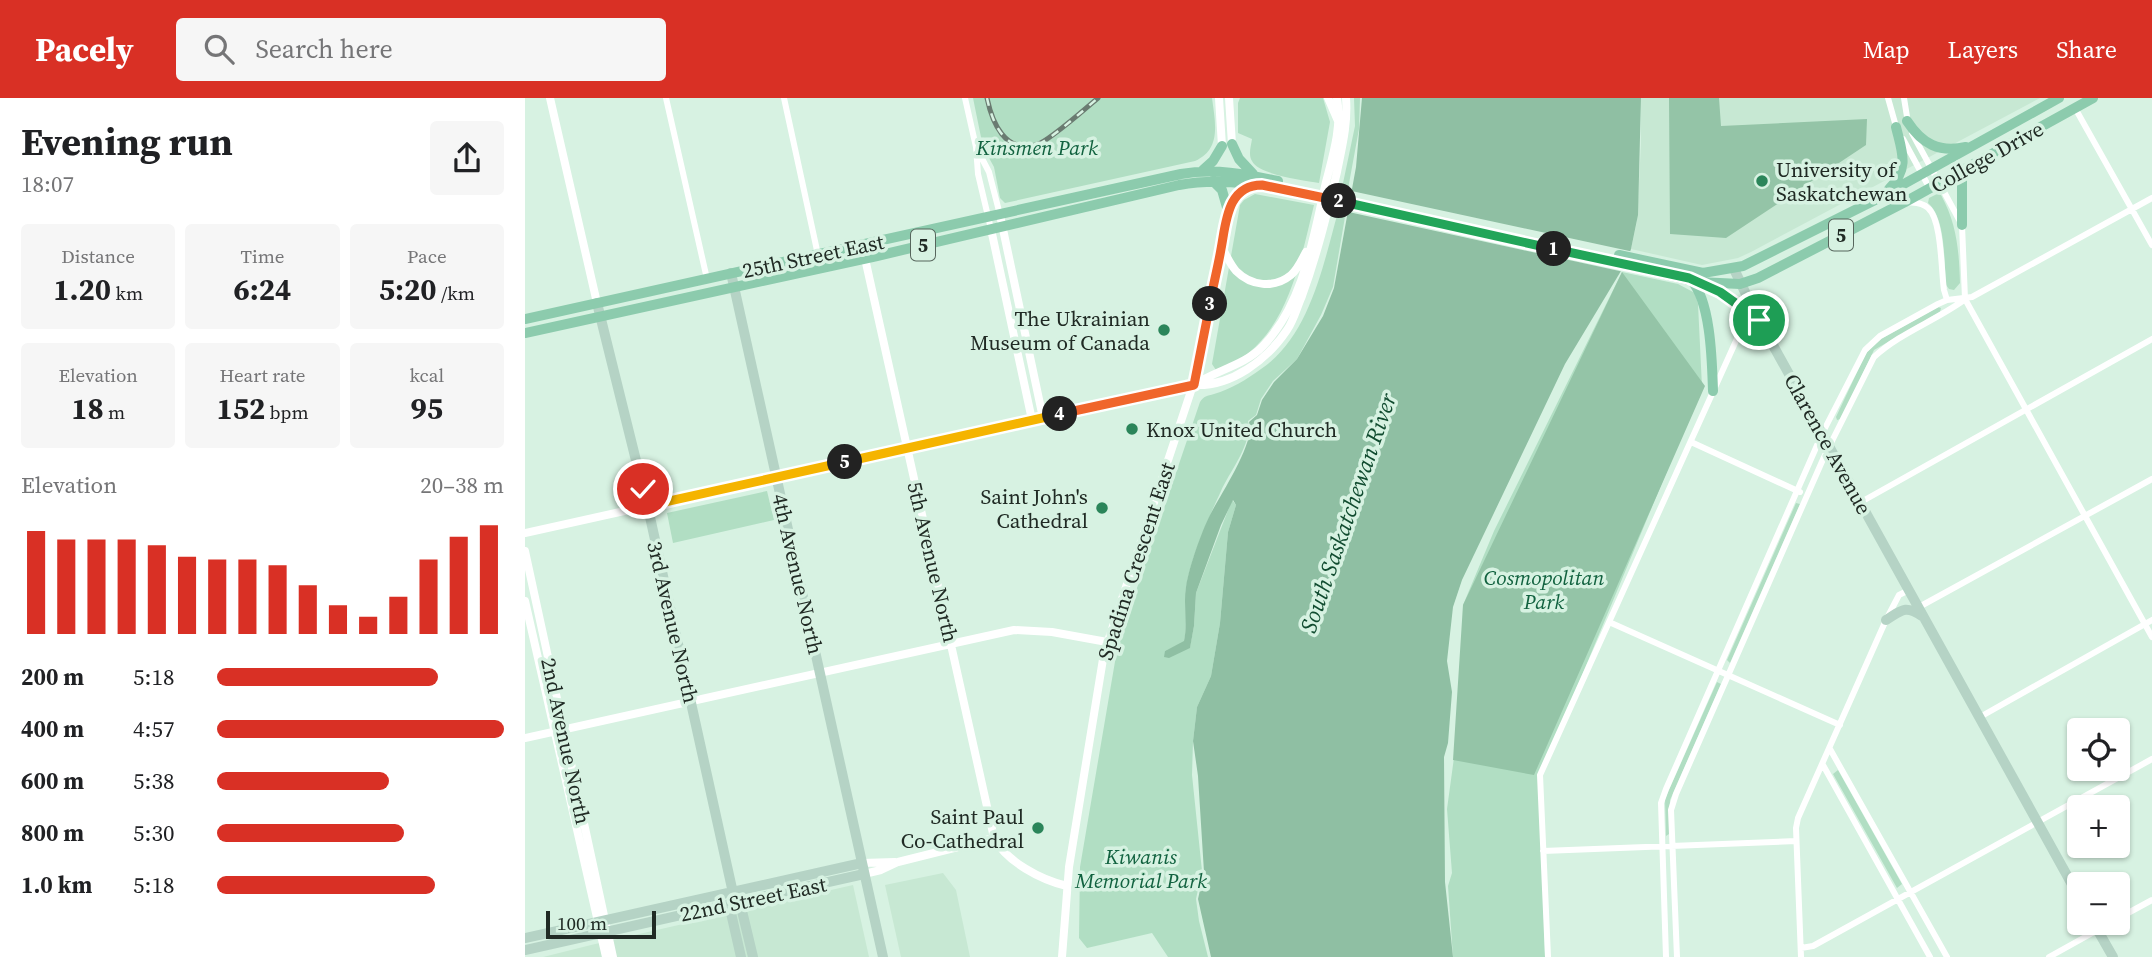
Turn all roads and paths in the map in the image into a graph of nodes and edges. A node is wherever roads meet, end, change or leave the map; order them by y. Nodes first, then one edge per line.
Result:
1 (550, 98) edge
2 (666, 98) edge
3 (784, 98) edge
4 (965, 98) edge
5 (1219, 98) edge
6 (1231, 98) edge
7 (1328, 98) edge
8 (1337, 98) edge
9 (1346, 98) edge
10 (1888, 98) edge
11 (1904, 98) edge
12 (2059, 98) edge
13 (2093, 98) edge
14 (2075, 108) junction
15 (1907, 121) junction
16 (1339, 123) junction
17 (1896, 127) junction
18 (1979, 143) junction
19 (1227, 145) junction
20 (976, 147) junction
21 (1203, 170) junction
22 (1962, 171) junction
23 (1926, 172) junction
24 (1253, 174) junction
25 (1213, 181) junction
26 (1264, 181) junction
27 (1935, 186) junction
28 (2152, 198) edge
29 (1875, 200) junction
30 (1905, 202) junction
31 (2132, 209) junction
32 (1228, 212) junction
33 (994, 216) junction
34 (1962, 225) junction
35 (997, 228) junction
36 (1315, 237) junction
37 (862, 245) junction
38 (2152, 245) edge
39 (1221, 247) junction
40 (818, 255) junction
41 (865, 258) junction
42 (1734, 269) junction
43 (731, 274) junction
44 (1692, 277) junction
45 (707, 279) junction
46 (1740, 284) junction
47 (734, 287) junction
48 (1965, 299) junction
49 (1947, 300) junction
50 (597, 303) junction
51 (601, 316) junction
52 (525, 319) edge
53 (1759, 319) junction
54 (525, 333) edge
55 (2152, 339) edge
56 (1194, 385) junction
57 (1713, 391) junction
58 (2027, 410) junction
59 (1043, 418) junction
60 (1032, 420) junction
61 (1822, 434) junction
62 (1691, 442) junction
63 (1830, 446) junction
64 (907, 447) junction
65 (776, 476) junction
66 (2152, 479) edge
67 (1799, 491) junction
68 (1808, 495) junction
69 (1861, 502) junction
70 (647, 506) junction
71 (2085, 516) junction
72 (525, 533) edge
73 (525, 551) edge
74 (1909, 590) junction
75 (525, 601) edge
76 (1919, 607) junction
77 (1924, 617) junction
78 (1886, 620) junction
79 (2152, 620) edge
80 (1609, 622) junction
81 (2145, 624) junction
82 (2152, 637) edge
83 (1107, 642) junction
84 (951, 643) junction
85 (1719, 670) junction
86 (820, 672) junction
87 (1728, 674) junction
88 (690, 700) junction
89 (1980, 717) junction
90 (1840, 725) junction
91 (559, 729) junction
92 (525, 738) edge
93 (1830, 749) junction
94 (2152, 760) edge
95 (1823, 765) junction
96 (2039, 823) junction
97 (994, 838) junction
98 (1796, 841) junction
99 (1663, 847) junction
100 (1672, 847) junction
101 (1543, 851) junction
102 (898, 862) junction
103 (862, 863) junction
104 (864, 874) junction
105 (2067, 875) edge
106 (1067, 886) junction
107 (1911, 893) junction
108 (734, 897) junction
109 (1899, 900) junction
110 (2152, 900) edge
111 (2130, 912) edge
112 (601, 922) junction
113 (604, 933) junction
114 (2082, 935) edge
115 (2101, 935) edge
116 (525, 938) edge
117 (1801, 948) junction
118 (525, 950) edge
119 (606, 957) edge
120 (613, 957) edge
121 (741, 957) edge
122 (753, 957) edge
123 (883, 957) edge
124 (1062, 957) edge
125 (1548, 957) edge
126 (1666, 957) edge
127 (1677, 957) edge
128 (1801, 957) edge
129 (1930, 957) edge
130 (1947, 957) edge
131 (2049, 957) edge
132 (2113, 957) edge

1 - 50 street, 3rd Avenue North
2 - 45 street
3 - 40 street
4 - 20 street
5 - 19 street
6 - 19 street
7 - 16 street
8 - 16 street
9 - 56 street
10 - 17 street
11 - 15 street
12 - 18 main road, College Drive / 5
13 - 14 main road, College Drive / 5
14 - 22 main road, College Drive / 5
14 - 31 street
15 - 18 main road
15 - 23 street
16 - 36 street
17 - 23 street
17 - 29 main road
18 - 23 main road, College Drive / 5
19 - 21 main road
19 - 24 main road
20 - 33 street
20 - 33 street
21 - 24 main road, 25th Street East / 5
21 - 33 main road, 25th Street East / 5
22 - 27 main road, College Drive / 5
22 - 34 main road
23 - 27 street
23 - 27 street
23 - 29 main road, College Drive / 5
24 - 26 main road, 25th Street East / 5
25 - 26 main road, 25th Street East / 5
25 - 32 main road
25 - 35 main road, 25th Street East / 5
26 - 32 main road
26 - 44 main road, 5
27 - 30 main road, College Drive / 5
27 - 34 street
28 - 31 street
29 - 42 main road, College Drive / 5
30 - 46 main road, College Drive / 5
30 - 49 street
31 - 38 street
31 - 48 street
32 - 39 street, Spadina Crescent East
33 - 35 street
33 - 37 main road, 25th Street East / 5
34 - 48 street
35 - 41 main road, 25th Street East / 5
35 - 59 street
35 - 60 street
36 - 39 street
36 - 56 street
37 - 40 main road, 25th Street East / 5
37 - 41 street, 5th Avenue North
39 - 56 street, Spadina Crescent East
40 - 43 main road, 25th Street East / 5
41 - 47 main road, 25th Street East / 5
41 - 64 street, 5th Avenue North
42 - 44 main road, College Drive / 5
42 - 46 main road, Clarence Avenue
43 - 45 main road, 25th Street East / 5
43 - 47 main road, 4th Avenue North
44 - 46 main road, College Drive / 5
44 - 53 main road
44 - 57 main road
45 - 50 main road, 25th Street East / 5
46 - 53 main road, Clarence Avenue
47 - 51 main road, 25th Street East / 5
47 - 65 main road, 4th Avenue North
48 - 49 street
48 - 58 street
48 - 63 street
49 - 61 street
50 - 51 main road, 3rd Avenue North
50 - 52 main road, 25th Street East / 5
51 - 54 main road, 25th Street East / 5
51 - 70 main road, 3rd Avenue North
53 - 57 street
53 - 61 main road, Clarence Avenue
55 - 58 street
56 - 59 street
56 - 83 street, Spadina Crescent East
57 - 62 street
58 - 69 street
58 - 71 street
59 - 60 street
60 - 64 street
61 - 63 main road, Clarence Avenue
61 - 67 street
62 - 67 street
62 - 80 street
63 - 68 street
63 - 69 main road, Clarence Avenue
64 - 65 street
64 - 84 street, 5th Avenue North
65 - 70 street
65 - 86 main road, 4th Avenue North
66 - 71 street
67 - 68 street
67 - 85 street
68 - 87 street
69 - 74 main road, Clarence Avenue
70 - 72 street
70 - 88 main road, 3rd Avenue North
71 - 76 street
71 - 81 street
73 - 91 street, 2nd Avenue North
74 - 76 main road, Clarence Avenue
74 - 78 street
75 - 91 street, 2nd Avenue North
76 - 77 main road, Clarence Avenue
77 - 78 main road
77 - 89 main road, Clarence Avenue
78 - 90 street
79 - 81 street
80 - 85 street
80 - 101 street
81 - 82 street
81 - 89 street
83 - 84 street
83 - 106 street, Spadina Crescent East
84 - 86 street
84 - 97 street, 5th Avenue North
85 - 87 street
85 - 99 street
86 - 88 street
86 - 103 main road, 4th Avenue North
87 - 90 street
87 - 100 street
88 - 91 street
88 - 108 main road, 3rd Avenue North
89 - 96 main road, Clarence Avenue
90 - 93 street
91 - 92 street
91 - 112 street, 2nd Avenue North
93 - 95 street
93 - 107 street
94 - 96 street
95 - 98 street
95 - 109 street
96 - 105 main road, Clarence Avenue
96 - 107 street
97 - 102 street, 22nd Street East
97 - 106 street
98 - 100 street
98 - 117 street
99 - 100 street
99 - 101 street
99 - 126 street
100 - 127 street
101 - 125 street
102 - 103 street, 22nd Street East
102 - 104 street, 22nd Street East
103 - 104 main road, 4th Avenue North
103 - 108 main road, 22nd Street East
104 - 108 main road, 22nd Street East
104 - 123 main road, 4th Avenue North
106 - 124 street, Spadina Crescent East
107 - 109 street
107 - 130 street
108 - 112 main road, 22nd Street East
108 - 113 main road, 22nd Street East
108 - 121 main road
108 - 122 main road
109 - 117 street
109 - 129 street
110 - 111 street
112 - 113 street, 2nd Avenue North
112 - 116 main road, 22nd Street East
113 - 118 main road, 22nd Street East
113 - 119 street
113 - 120 street
114 - 131 street
115 - 132 main road
117 - 128 street

